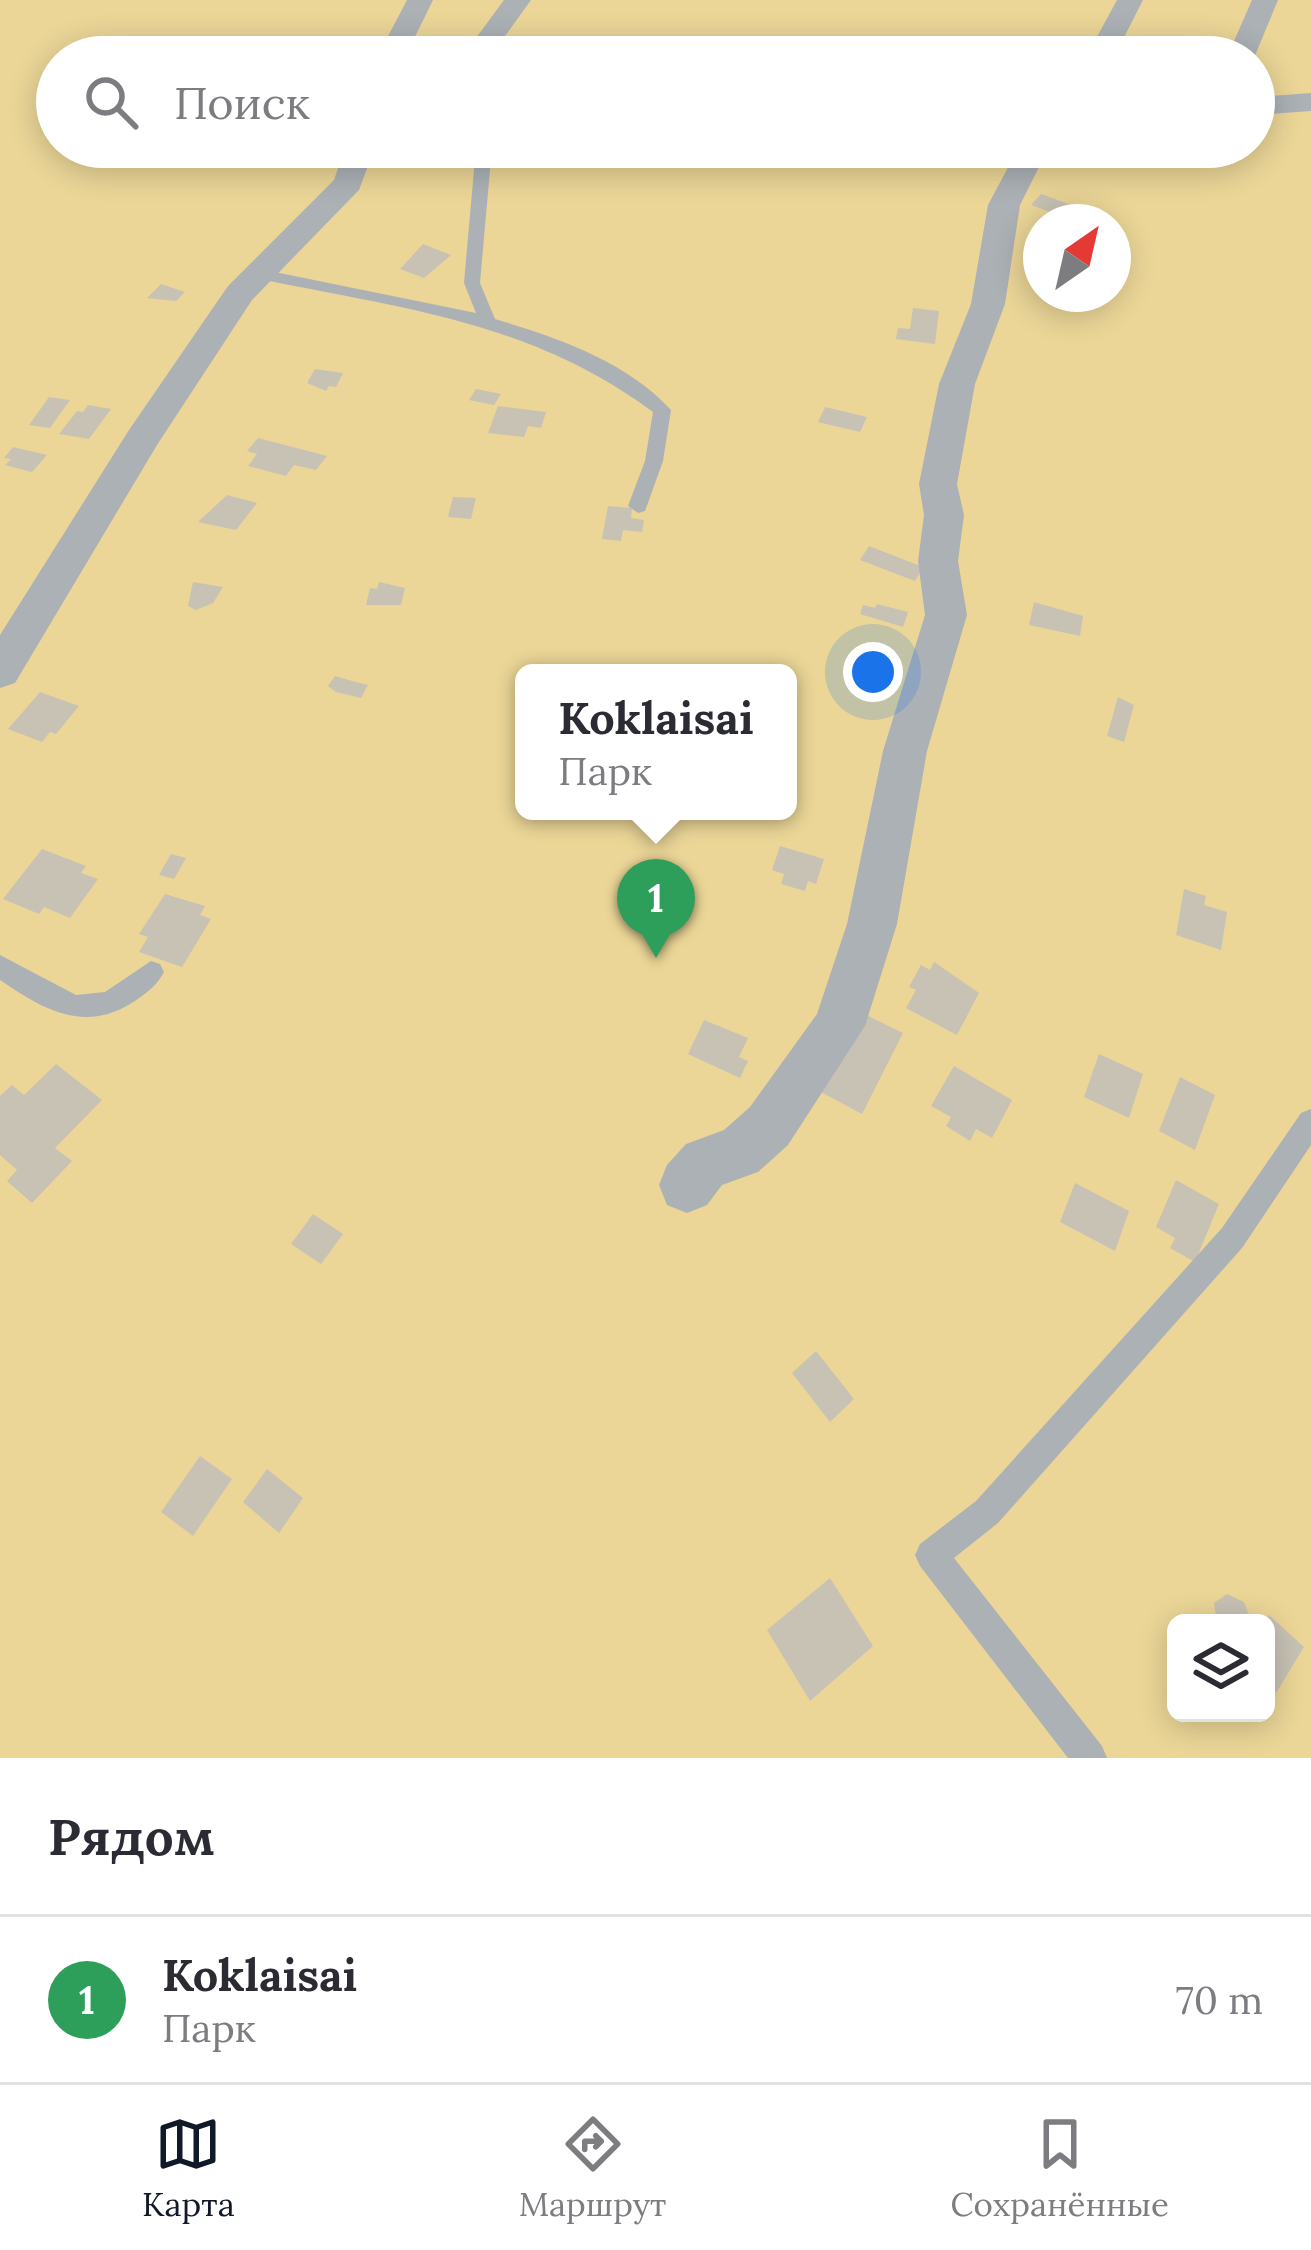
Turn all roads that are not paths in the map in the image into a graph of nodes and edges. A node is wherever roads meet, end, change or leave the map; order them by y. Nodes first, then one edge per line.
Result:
1 (420, 0) edge
2 (518, 0) edge
3 (1130, 0) edge
4 (1265, 0) edge
5 (402, 36) edge
6 (491, 36) edge
7 (1111, 36) edge
8 (1249, 36) edge
9 (1311, 102) edge
10 (1275, 105) edge
11 (353, 168) edge
12 (365, 168) edge
13 (482, 168) edge
14 (1020, 168) edge
15 (348, 183) junction
16 (260, 274) junction
17 (487, 320) junction
18 (638, 506) dead end
19 (0, 671) edge
20 (0, 966) edge
21 (151, 972) dead end
22 (1311, 1122) edge
23 (688, 1185) dead end
24 (1090, 1758) edge

1 - 5 street
2 - 6 street
3 - 7 street
4 - 8 street
9 - 10 street
11 - 15 street
12 - 15 street
13 - 17 lane
14 - 23 street
15 - 16 street
16 - 17 lane
16 - 19 street
17 - 18 lane
20 - 21 lane
22 - 24 lane

